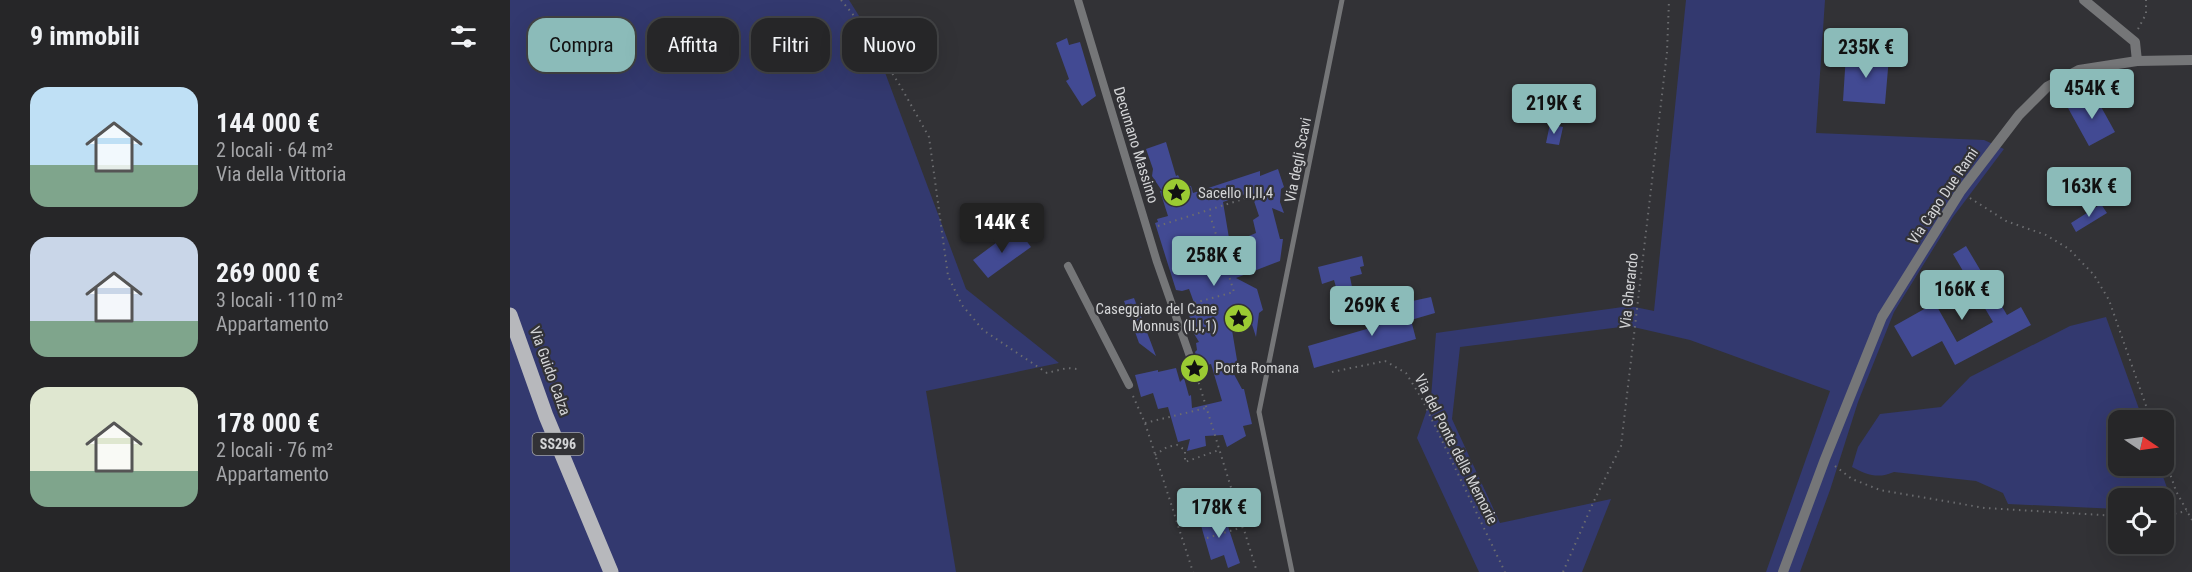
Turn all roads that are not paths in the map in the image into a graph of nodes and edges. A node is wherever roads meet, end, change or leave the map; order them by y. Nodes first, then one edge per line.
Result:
1 (1078, 0) edge
2 (1342, 0) edge
3 (2084, 0) edge
4 (2192, 60) edge
5 (2137, 61) junction
6 (1068, 266) dead end
7 (510, 315) edge
8 (1194, 368) road end
9 (1129, 385) road end
10 (611, 572) edge
11 (1292, 572) edge
12 (1783, 572) edge

1 - 8 street, Decumano Massimo
2 - 11 lane, Via degli Scavi
3 - 5 street
4 - 5 street, Via Capo Due Rami
5 - 12 street, Via Capo Due Rami
6 - 9 street
7 - 10 main road, Via Guido Calza / SS296

